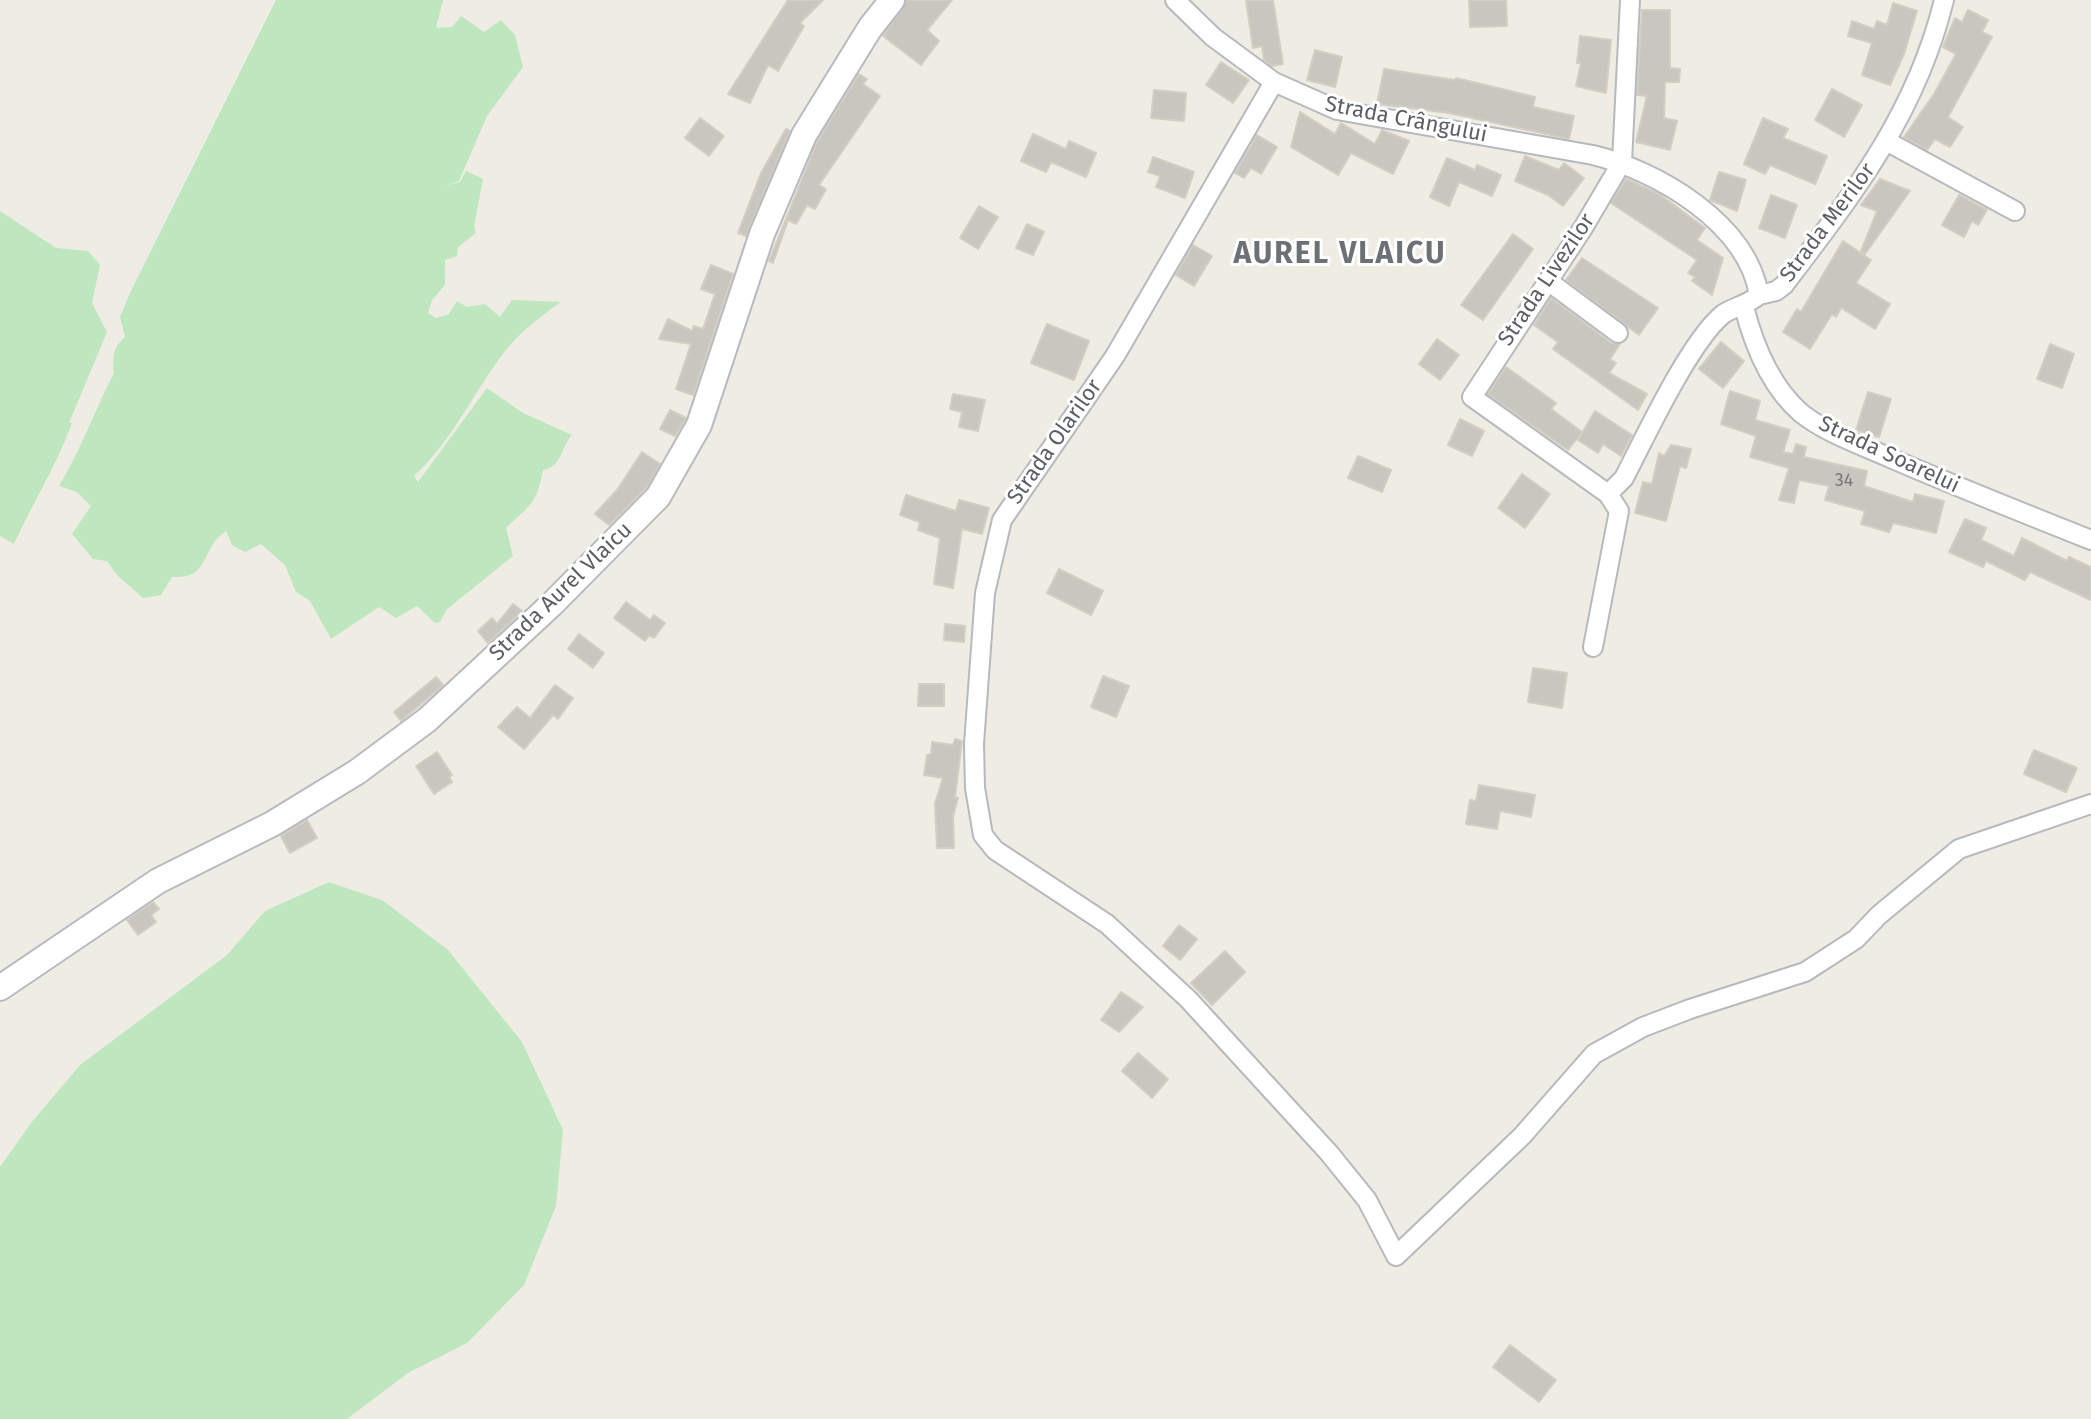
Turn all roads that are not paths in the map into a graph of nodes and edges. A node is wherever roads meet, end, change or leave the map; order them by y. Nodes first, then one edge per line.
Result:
1 (892, 0) edge
2 (1175, 0) edge
3 (1630, 0) edge
4 (1944, 0) edge
5 (1274, 82) junction
6 (1888, 142) junction
7 (1622, 162) junction
8 (2015, 211) dead end
9 (1548, 281) junction
10 (1759, 295) junction
11 (1744, 307) junction
12 (1618, 333) dead end
13 (1605, 493) junction
14 (2091, 540) edge
15 (1593, 647) dead end
16 (2091, 804) edge
17 (0, 988) edge

1 - 17 street, Strada Aurel Vlaicu
2 - 5 street, Strada Crângului
3 - 7 street, Strada Livezilor
4 - 6 street, Strada Merilor
5 - 7 street, Strada Crângului
5 - 16 street, Strada Olarilor
6 - 8 street
6 - 10 street, Strada Merilor
7 - 9 street, Strada Livezilor
7 - 10 street, Strada Merilor
9 - 12 street
9 - 13 street, Strada Livezilor
10 - 11 street
11 - 13 street
11 - 14 street, Strada Soarelui
13 - 15 street

